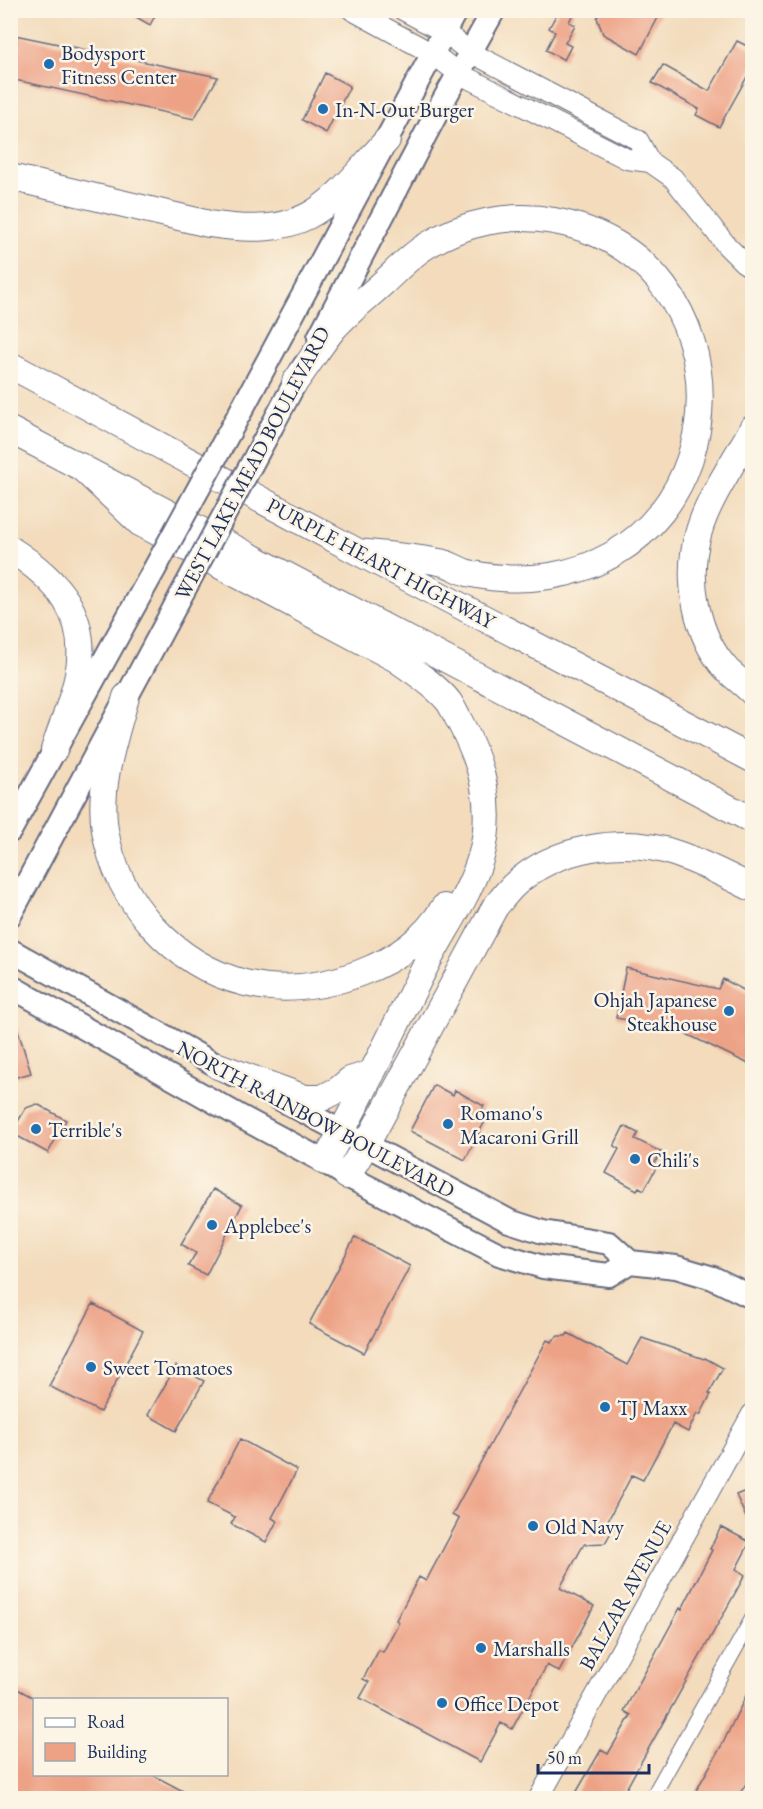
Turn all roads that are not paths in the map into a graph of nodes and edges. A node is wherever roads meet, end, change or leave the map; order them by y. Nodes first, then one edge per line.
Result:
1 (352, 10) edge
2 (402, 10) edge
3 (456, 10) edge
4 (494, 10) edge
5 (444, 32) junction
6 (470, 52) junction
7 (433, 54) junction
8 (458, 73) junction
9 (387, 140) junction
10 (650, 162) junction
11 (10, 177) edge
12 (753, 268) edge
13 (10, 365) edge
14 (295, 382) junction
15 (753, 429) edge
16 (10, 430) edge
17 (80, 466) junction
18 (10, 549) edge
19 (358, 552) junction
20 (426, 681) junction
21 (753, 692) edge
22 (126, 697) junction
23 (54, 750) junction
24 (753, 759) edge
25 (753, 820) edge
26 (10, 831) edge
27 (753, 888) edge
28 (10, 915) edge
29 (10, 950) edge
30 (10, 986) edge
31 (218, 1066) junction
32 (372, 1072) junction
33 (342, 1132) junction
34 (366, 1145) junction
35 (325, 1162) junction
36 (347, 1176) junction
37 (630, 1262) junction
38 (753, 1297) edge
39 (753, 1414) edge
40 (753, 1619) edge
41 (539, 1798) edge
42 (652, 1798) edge

1 - 7 main road
2 - 5 main road
3 - 5 main road, WEST LAKE MEAD BOULEVARD
4 - 6 main road, WEST LAKE MEAD BOULEVARD
5 - 6 main road
5 - 7 main road, WEST LAKE MEAD BOULEVARD
6 - 8 main road, WEST LAKE MEAD BOULEVARD
6 - 10 main road
7 - 8 main road
7 - 9 main road, WEST LAKE MEAD BOULEVARD
8 - 10 main road
8 - 14 main road, WEST LAKE MEAD BOULEVARD
9 - 11 highway
9 - 23 main road, WEST LAKE MEAD BOULEVARD, bridge
10 - 12 main road
13 - 19 highway, PURPLE HEART HIGHWAY
14 - 19 highway
14 - 22 main road, WEST LAKE MEAD BOULEVARD, bridge
15 - 21 highway
16 - 17 highway
17 - 20 highway
17 - 25 highway
18 - 23 highway
19 - 24 highway, PURPLE HEART HIGHWAY
20 - 22 highway
20 - 32 highway
22 - 28 main road, WEST LAKE MEAD BOULEVARD
23 - 26 main road, WEST LAKE MEAD BOULEVARD
27 - 34 highway
29 - 31 main road, NORTH RAINBOW BOULEVARD
30 - 35 main road, NORTH RAINBOW BOULEVARD
31 - 32 highway
31 - 33 main road, NORTH RAINBOW BOULEVARD
32 - 33 highway
33 - 34 main road, NORTH RAINBOW BOULEVARD
33 - 35 highway
34 - 36 highway
34 - 37 main road, NORTH RAINBOW BOULEVARD
35 - 36 main road, NORTH RAINBOW BOULEVARD
36 - 37 main road, NORTH RAINBOW BOULEVARD
37 - 38 main road
39 - 41 main road, BALZAR AVENUE
40 - 42 street

